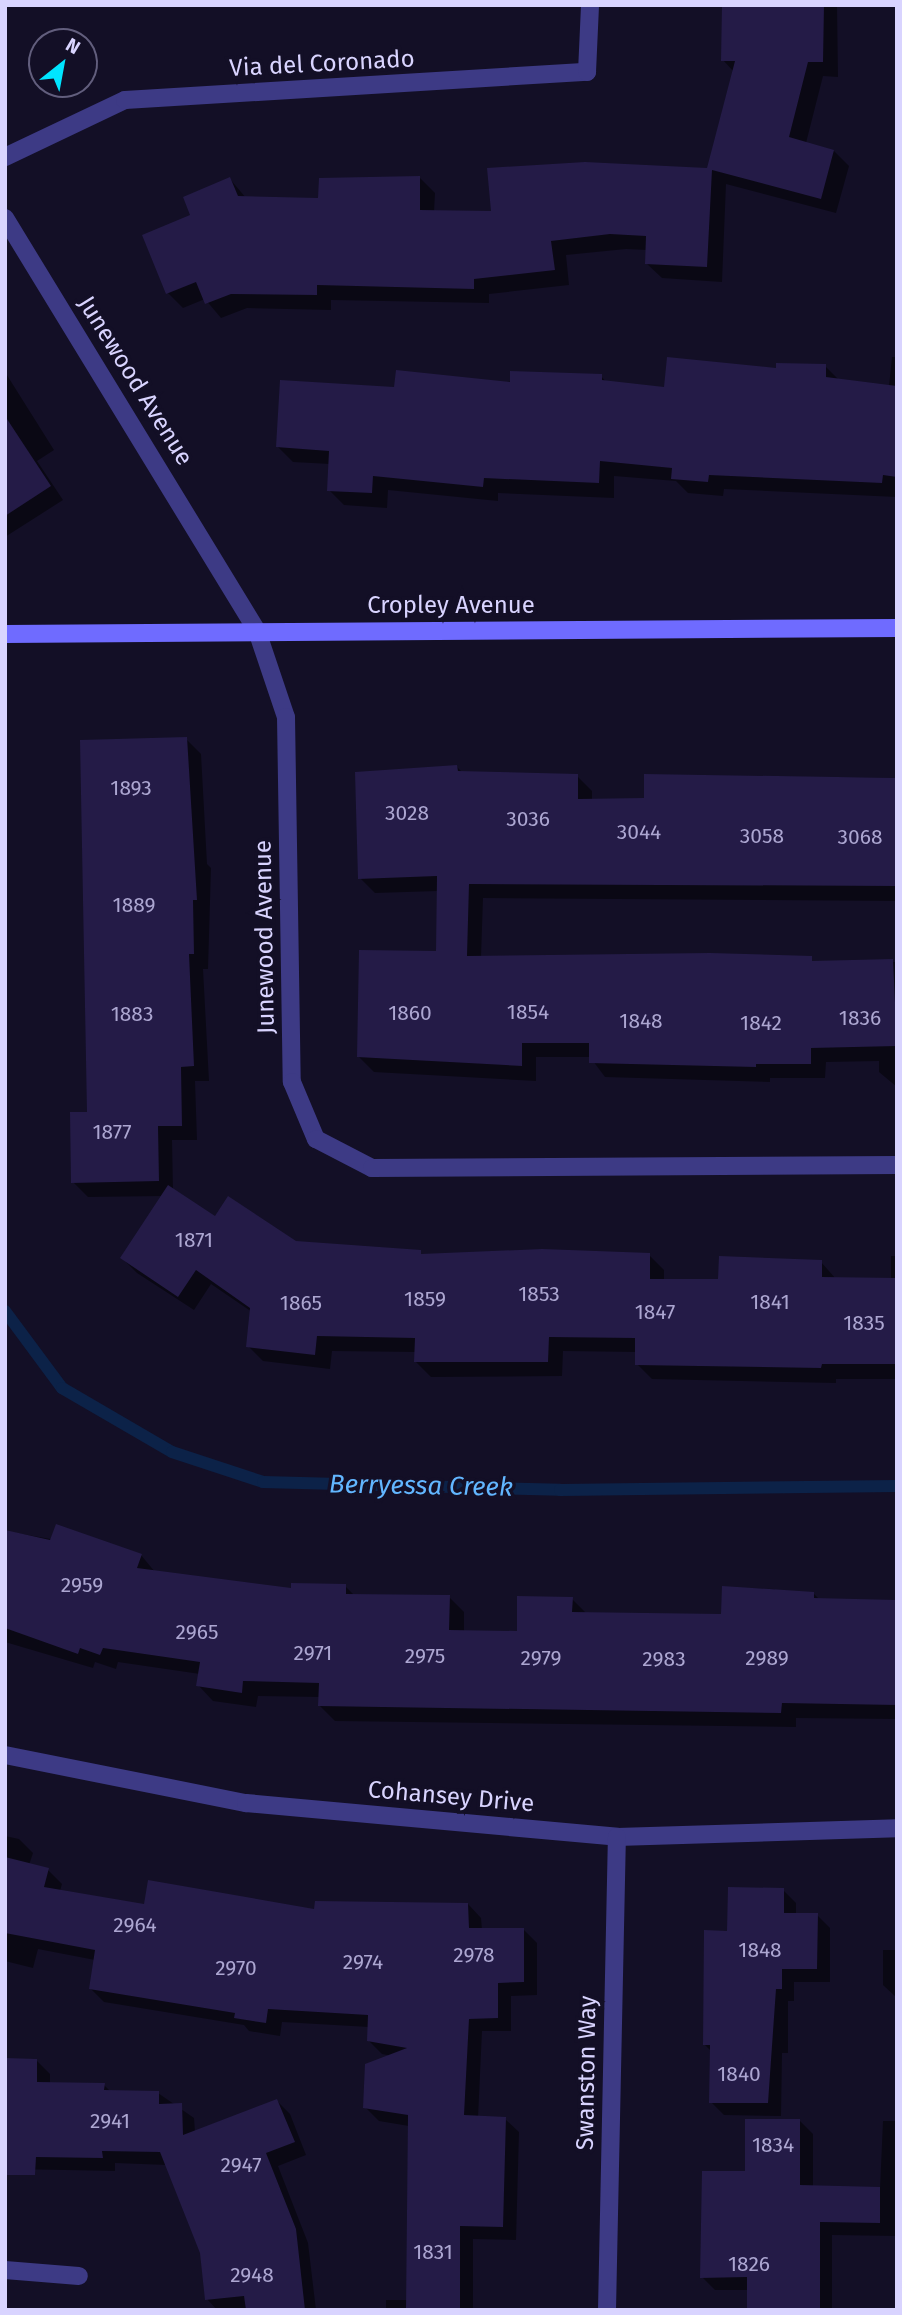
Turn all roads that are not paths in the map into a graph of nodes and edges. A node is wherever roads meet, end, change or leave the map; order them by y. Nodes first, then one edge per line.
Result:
1 (590, 5) edge
2 (5, 157) edge
3 (5, 218) edge
4 (897, 628) edge
5 (257, 631) junction
6 (5, 634) edge
7 (897, 1165) edge
8 (5, 1755) edge
9 (897, 1828) edge
10 (617, 1837) junction
11 (5, 2270) edge
12 (79, 2276) dead end
13 (607, 2310) edge

1 - 2 street, Via del Coronado
3 - 5 street, Junewood Avenue
4 - 5 main road, Cropley Avenue
5 - 6 main road, Cropley Avenue
5 - 7 street, Junewood Avenue
8 - 10 street, Cohansey Drive
9 - 10 street, Cohansey Drive
10 - 13 street, Swanston Way
11 - 12 street

